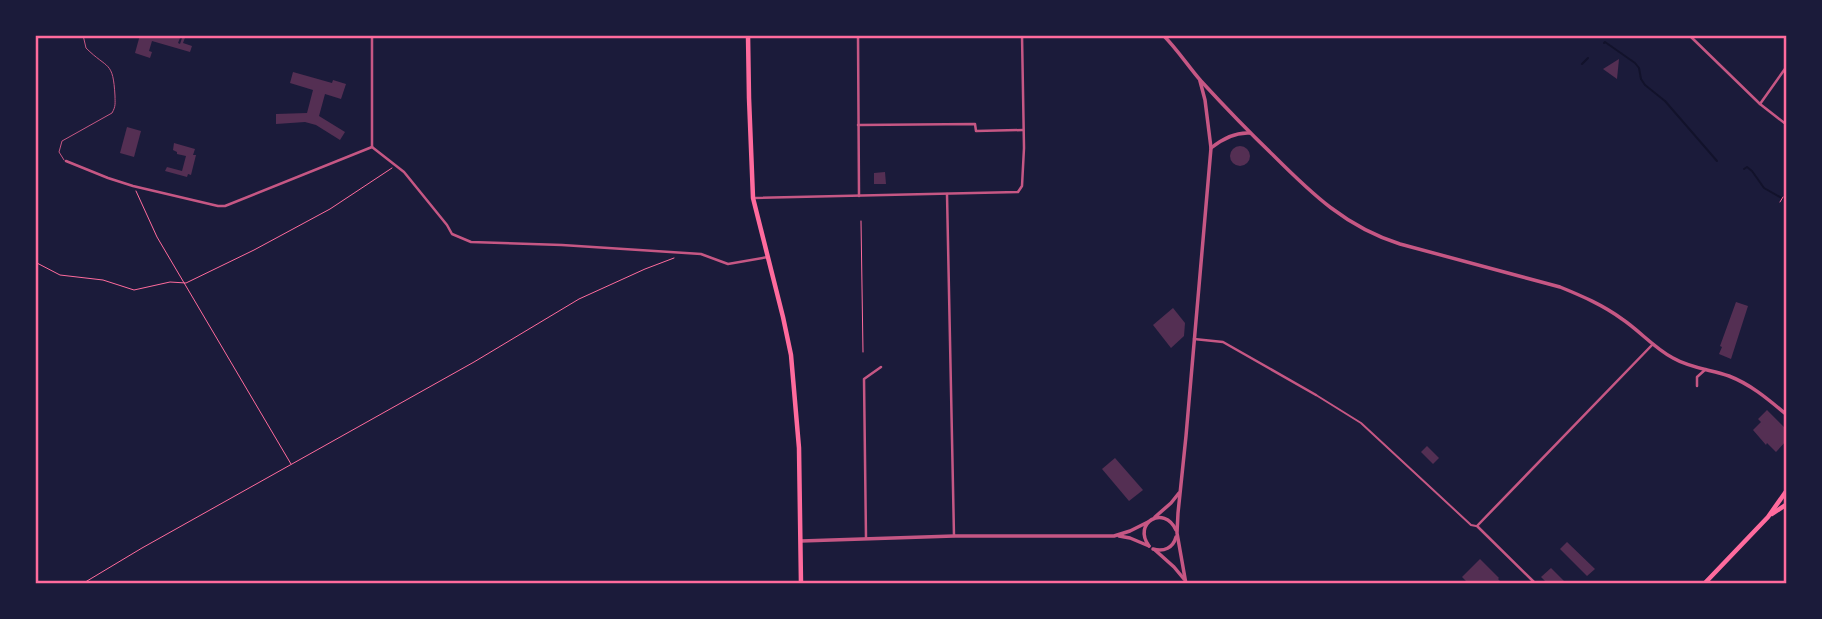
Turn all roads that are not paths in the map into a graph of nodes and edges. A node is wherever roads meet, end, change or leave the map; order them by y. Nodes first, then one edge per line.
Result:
1 (83, 35) edge
2 (372, 35) edge
3 (748, 35) edge
4 (858, 35) edge
5 (1022, 35) edge
6 (1163, 35) edge
7 (1689, 35) edge
8 (1787, 66) edge
9 (1200, 79) junction
10 (1760, 104) junction
11 (1787, 124) edge
12 (858, 125) junction
13 (1024, 130) junction
14 (1250, 133) junction
15 (372, 147) junction
16 (1211, 148) junction
17 (66, 161) joint
18 (947, 194) junction
19 (859, 196) junction
20 (753, 198) junction
21 (768, 257) junction
22 (1194, 339) junction
23 (1653, 344) junction
24 (881, 367) dead end
25 (1706, 369) junction
26 (1697, 386) dead end
27 (1316, 395) joint
28 (1787, 415) edge
29 (1787, 490) edge
30 (1180, 491) junction
31 (1787, 504) edge
32 (1769, 517) junction
33 (1153, 519) junction
34 (1148, 522) junction
35 (1476, 526) junction
36 (1177, 533) junction
37 (954, 536) junction
38 (1114, 536) junction
39 (866, 538) junction
40 (801, 541) junction
41 (1149, 546) junction
42 (1153, 549) junction
43 (1530, 578) junction
44 (1186, 582) edge
45 (801, 584) edge
46 (1525, 584) edge
47 (1536, 584) edge
48 (1704, 584) edge

1 - 17 lane
2 - 15 street
3 - 20 main road
4 - 12 street
5 - 13 street
6 - 9 street
7 - 10 street
8 - 10 street
9 - 14 street
9 - 16 street
10 - 11 street
12 - 13 street
12 - 19 street
13 - 18 street
14 - 16 street
14 - 23 street
15 - 17 street
15 - 21 street
16 - 22 street
18 - 19 street
18 - 37 street
19 - 20 street
20 - 21 main road
21 - 40 main road
22 - 27 street
22 - 30 street
23 - 25 street
23 - 35 street
24 - 39 street
25 - 26 street
25 - 28 street
27 - 35 street
29 - 32 main road
30 - 33 street
30 - 36 street
31 - 32 main road
32 - 48 main road
33 - 34 street
33 - 36 street
34 - 38 street
34 - 41 street
35 - 43 street
36 - 42 street
36 - 44 street
37 - 38 street
37 - 39 street
38 - 41 street
39 - 40 street
40 - 45 main road
41 - 42 street
42 - 44 street
43 - 46 street
43 - 47 street

